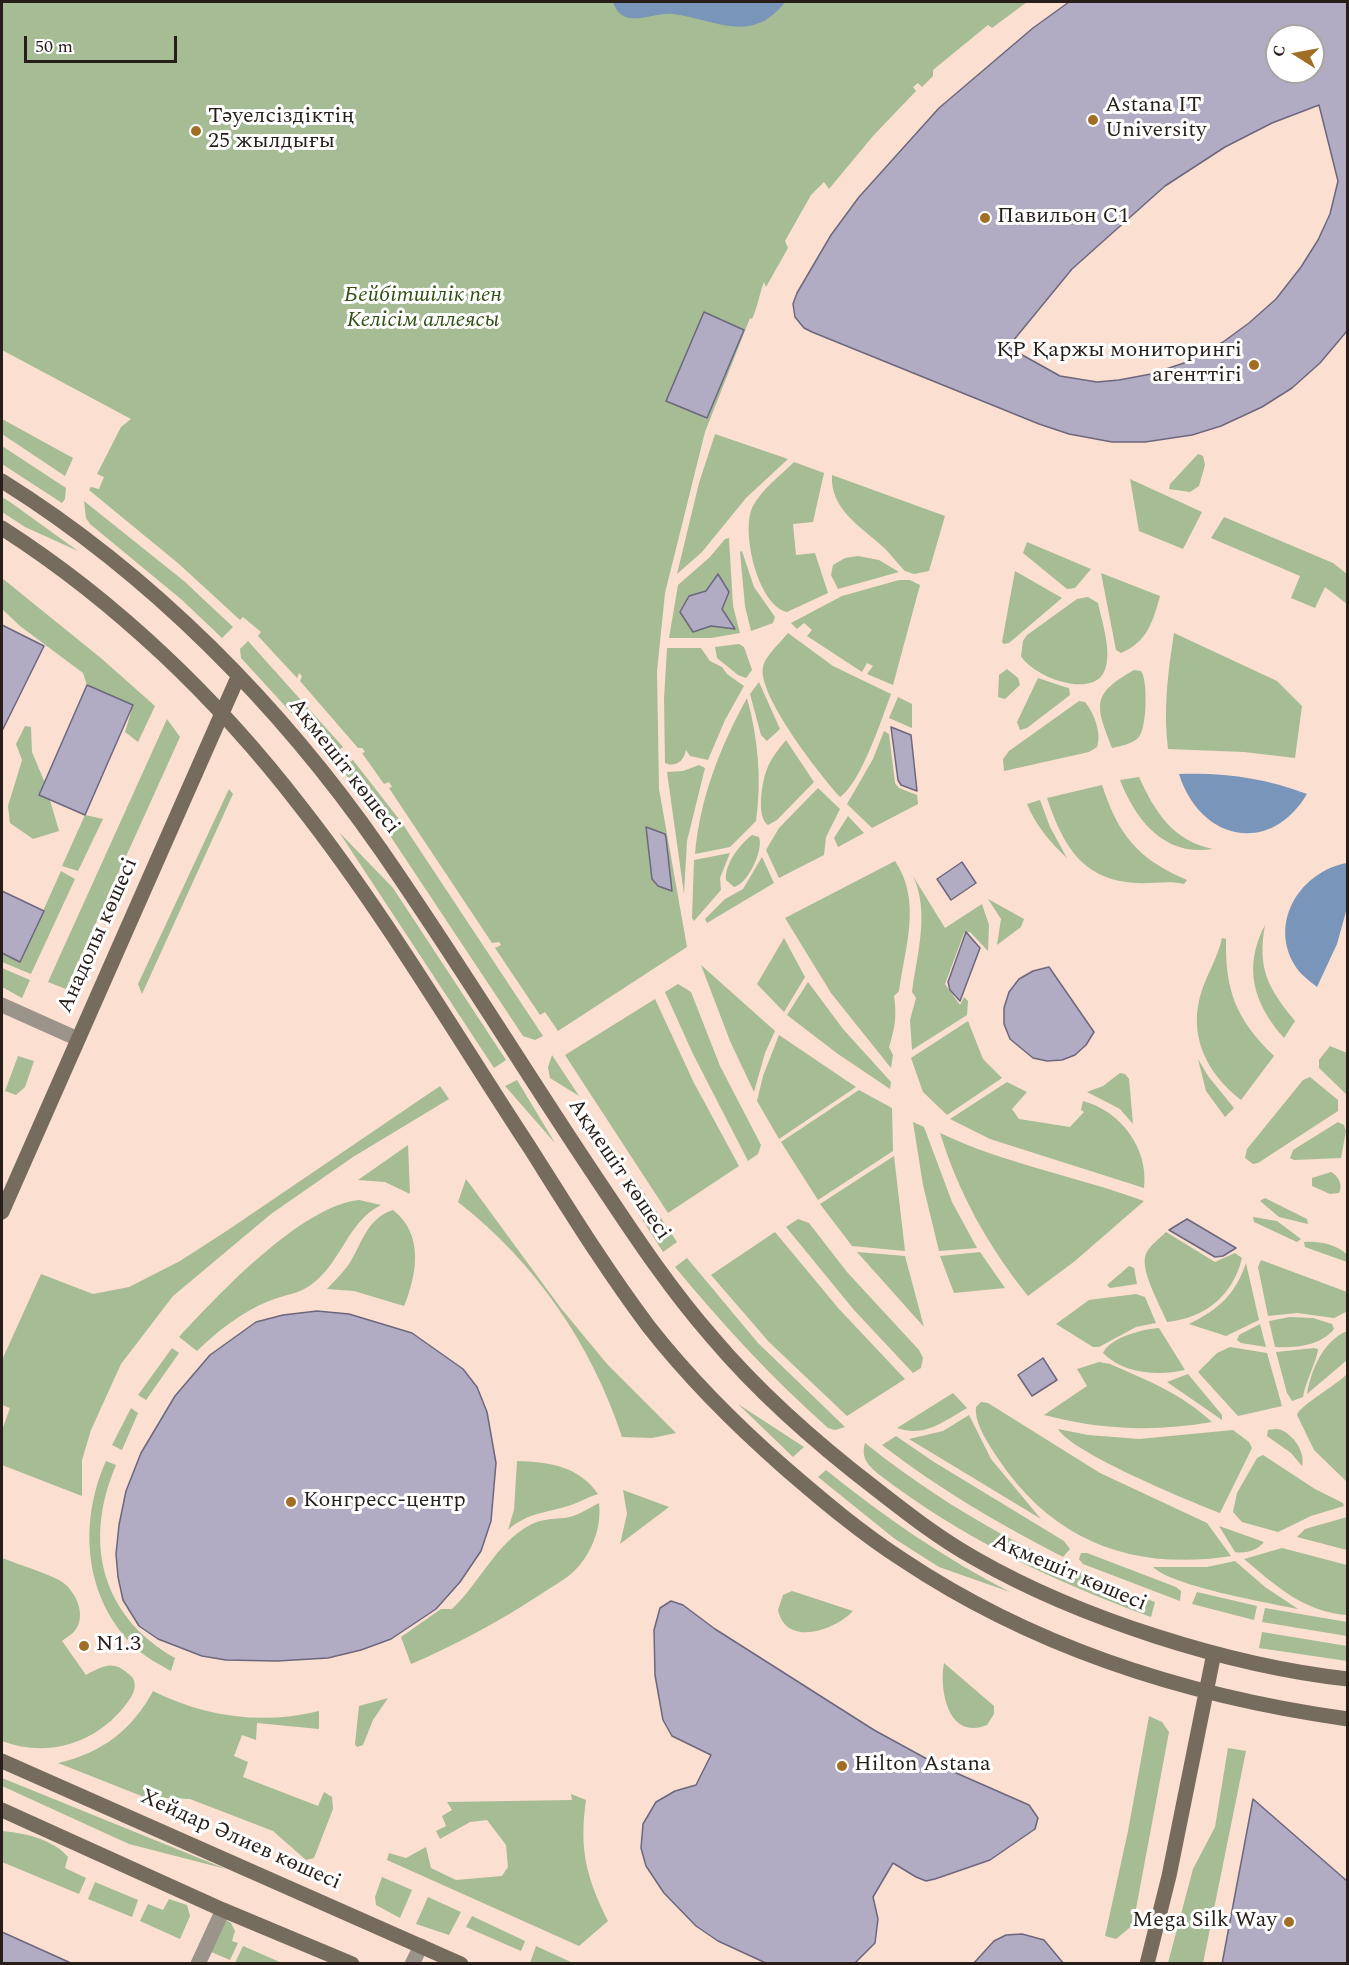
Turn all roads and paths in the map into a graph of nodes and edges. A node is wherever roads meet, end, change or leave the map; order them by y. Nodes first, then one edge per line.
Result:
1 (2, 481) edge
2 (2, 528) edge
3 (238, 677) junction
4 (221, 714) junction
5 (2, 1005) edge
6 (78, 1040) junction
7 (2, 1212) edge
8 (1214, 1653) junction
9 (1347, 1679) edge
10 (1206, 1693) junction
11 (1347, 1719) edge
12 (2, 1761) edge
13 (2, 1810) edge
14 (223, 1910) junction
15 (421, 1946) junction
16 (198, 1964) edge
17 (352, 1964) edge
18 (412, 1964) edge
19 (461, 1964) edge
20 (1147, 1964) edge

1 - 3 street, Ақмешіт көшесі
2 - 4 street
3 - 4 street, Анадолы көшесі
3 - 8 street, Ақмешіт көшесі
4 - 6 street, Анадолы көшесі
4 - 10 street
5 - 6 street
6 - 7 street, Анадолы көшесі
8 - 9 street, Ақмешіт көшесі
8 - 10 street
10 - 11 street
10 - 20 street
12 - 15 street, Хейдар Әлиев көшесі
13 - 14 street
14 - 16 street
14 - 17 street
15 - 18 street
15 - 19 street, Хейдар Әлиев көшесі

